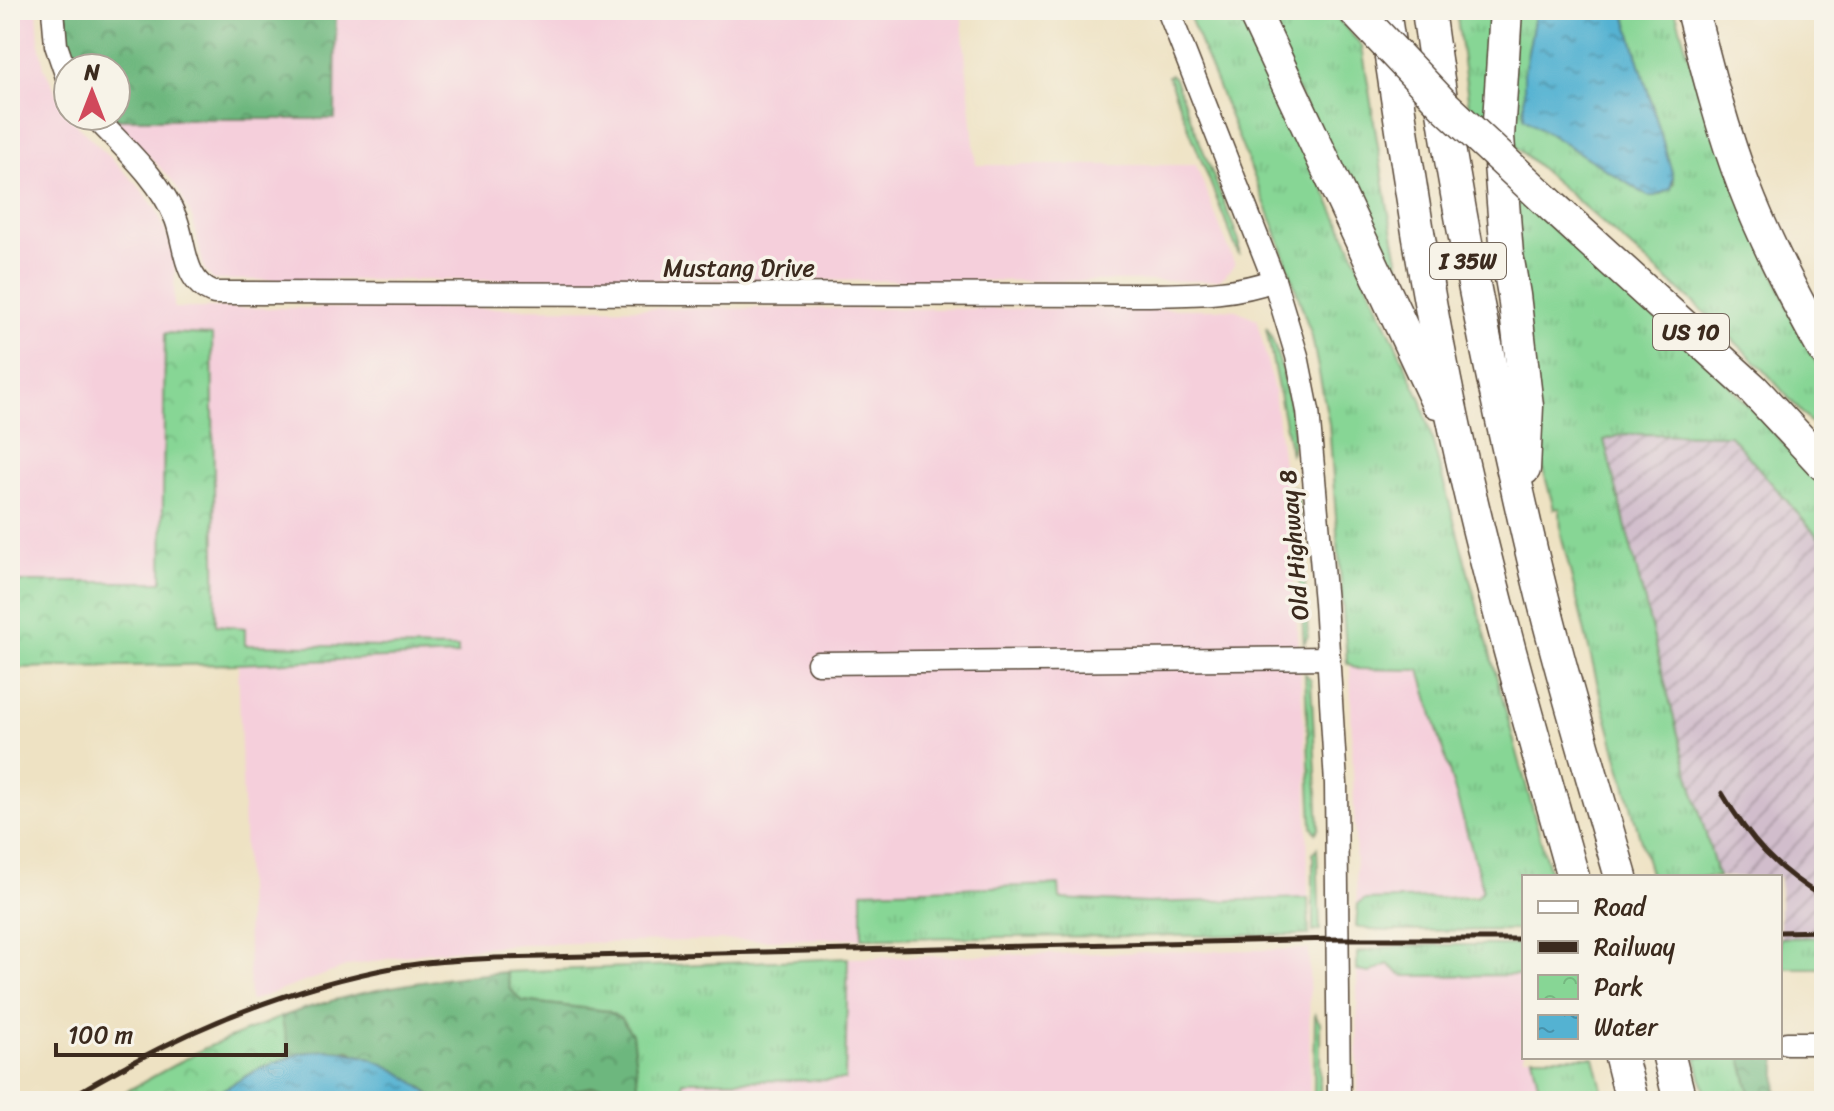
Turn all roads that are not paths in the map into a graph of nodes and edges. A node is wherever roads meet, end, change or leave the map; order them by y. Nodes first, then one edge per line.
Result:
1 (53, 10) edge
2 (1168, 10) edge
3 (1253, 10) edge
4 (1354, 10) edge
5 (1384, 10) edge
6 (1428, 10) edge
7 (1506, 10) edge
8 (1692, 10) edge
9 (58, 52) edge
10 (108, 132) edge
11 (1274, 280) junction
12 (1824, 350) edge
13 (1460, 450) junction
14 (1824, 465) edge
15 (1522, 509) junction
16 (1329, 658) junction
17 (818, 663) dead end
18 (1572, 875) edge
19 (1620, 875) edge
20 (1787, 1043) dead end
21 (1824, 1043) edge
22 (1622, 1059) edge
23 (1670, 1059) edge
24 (1339, 1101) edge
25 (1632, 1101) edge
26 (1680, 1101) edge

1 - 9 street
2 - 11 street, Old Highway 8
3 - 13 highway
4 - 14 highway, US 10, bridge
5 - 13 highway, I 35W
6 - 15 highway, I 35W
7 - 15 highway
8 - 12 highway
10 - 11 street, Mustang Drive
11 - 16 street, Old Highway 8
13 - 18 highway, I 35W
15 - 19 highway, I 35W
16 - 17 street
16 - 24 street, Old Highway 8
20 - 21 street
22 - 25 highway
23 - 26 highway

